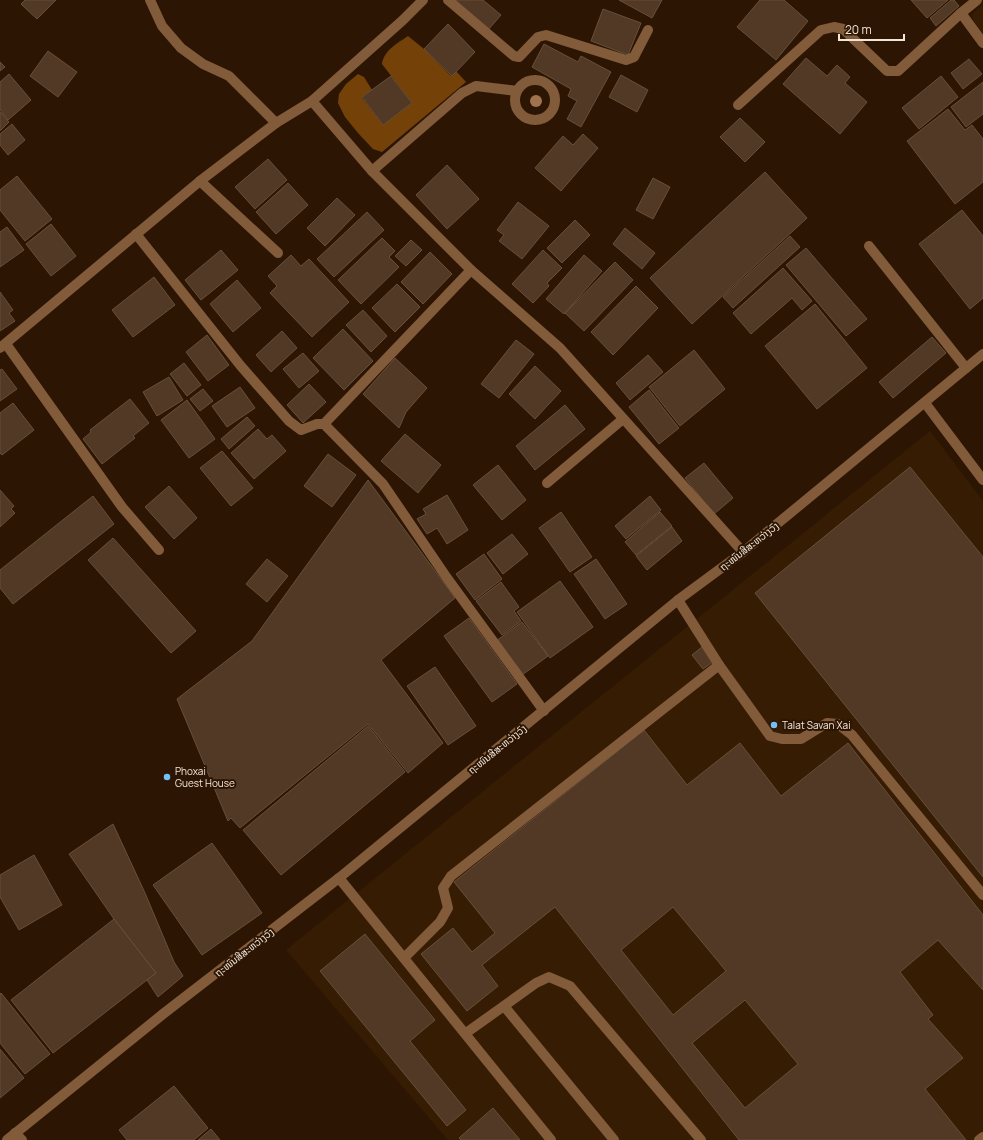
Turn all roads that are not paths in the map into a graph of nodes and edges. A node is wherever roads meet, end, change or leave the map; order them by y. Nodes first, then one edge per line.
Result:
1 (150, 0) edge
2 (423, 0) edge
3 (448, 0) edge
4 (977, 0) edge
5 (961, 13) junction
6 (648, 30) dead end
7 (983, 43) edge
8 (517, 91) junction
9 (312, 101) junction
10 (738, 105) dead end
11 (276, 123) junction
12 (372, 170) junction
13 (200, 181) junction
14 (136, 234) junction
15 (870, 246) dead end
16 (278, 253) dead end
17 (471, 270) junction
18 (3, 346) edge
19 (983, 354) edge
20 (966, 368) junction
21 (925, 402) junction
22 (623, 419) junction
23 (324, 424) junction
24 (983, 480) edge
25 (547, 483) dead end
26 (159, 550) dead end
27 (743, 552) junction
28 (678, 600) junction
29 (719, 665) junction
30 (544, 711) junction
31 (339, 878) junction
32 (983, 895) edge
33 (404, 958) junction
34 (504, 1006) junction
35 (466, 1033) junction
36 (19, 1136) edge
37 (983, 1137) edge
38 (7, 1140) edge
39 (551, 1140) edge
40 (614, 1140) edge
41 (701, 1140) edge
42 (980, 1140) edge

1 - 11 street
2 - 9 street
3 - 6 street
4 - 5 street
5 - 7 street
5 - 10 street
8 - 8 street
8 - 12 street
9 - 11 street
9 - 12 street
11 - 13 street
12 - 17 street
13 - 14 street
13 - 16 street
14 - 18 street
14 - 23 street
15 - 20 street
17 - 22 street
17 - 23 street
18 - 26 street
19 - 20 street, ຖະໜົນສີສະຫວ່າງວົງ
20 - 21 street, ຖະໜົນສີສະຫວ່າງວົງ
21 - 24 street
21 - 27 street, ຖະໜົນສີສະຫວ່າງວົງ
22 - 25 street
22 - 27 street
23 - 30 street
27 - 28 street, ຖະໜົນສີສະຫວ່າງວົງ
28 - 29 street
28 - 30 street, ຖະໜົນສີສະຫວ່າງວົງ
29 - 32 street
29 - 33 street
30 - 31 street, ຖະໜົນສີສະຫວ່າງວົງ
31 - 33 street
31 - 36 street, ຖະໜົນສີສະຫວ່າງວົງ
33 - 35 street
34 - 35 street
34 - 40 street
34 - 41 street
35 - 39 street
36 - 38 street, ຖະໜົນສີສະຫວ່າງວົງ
37 - 42 street

